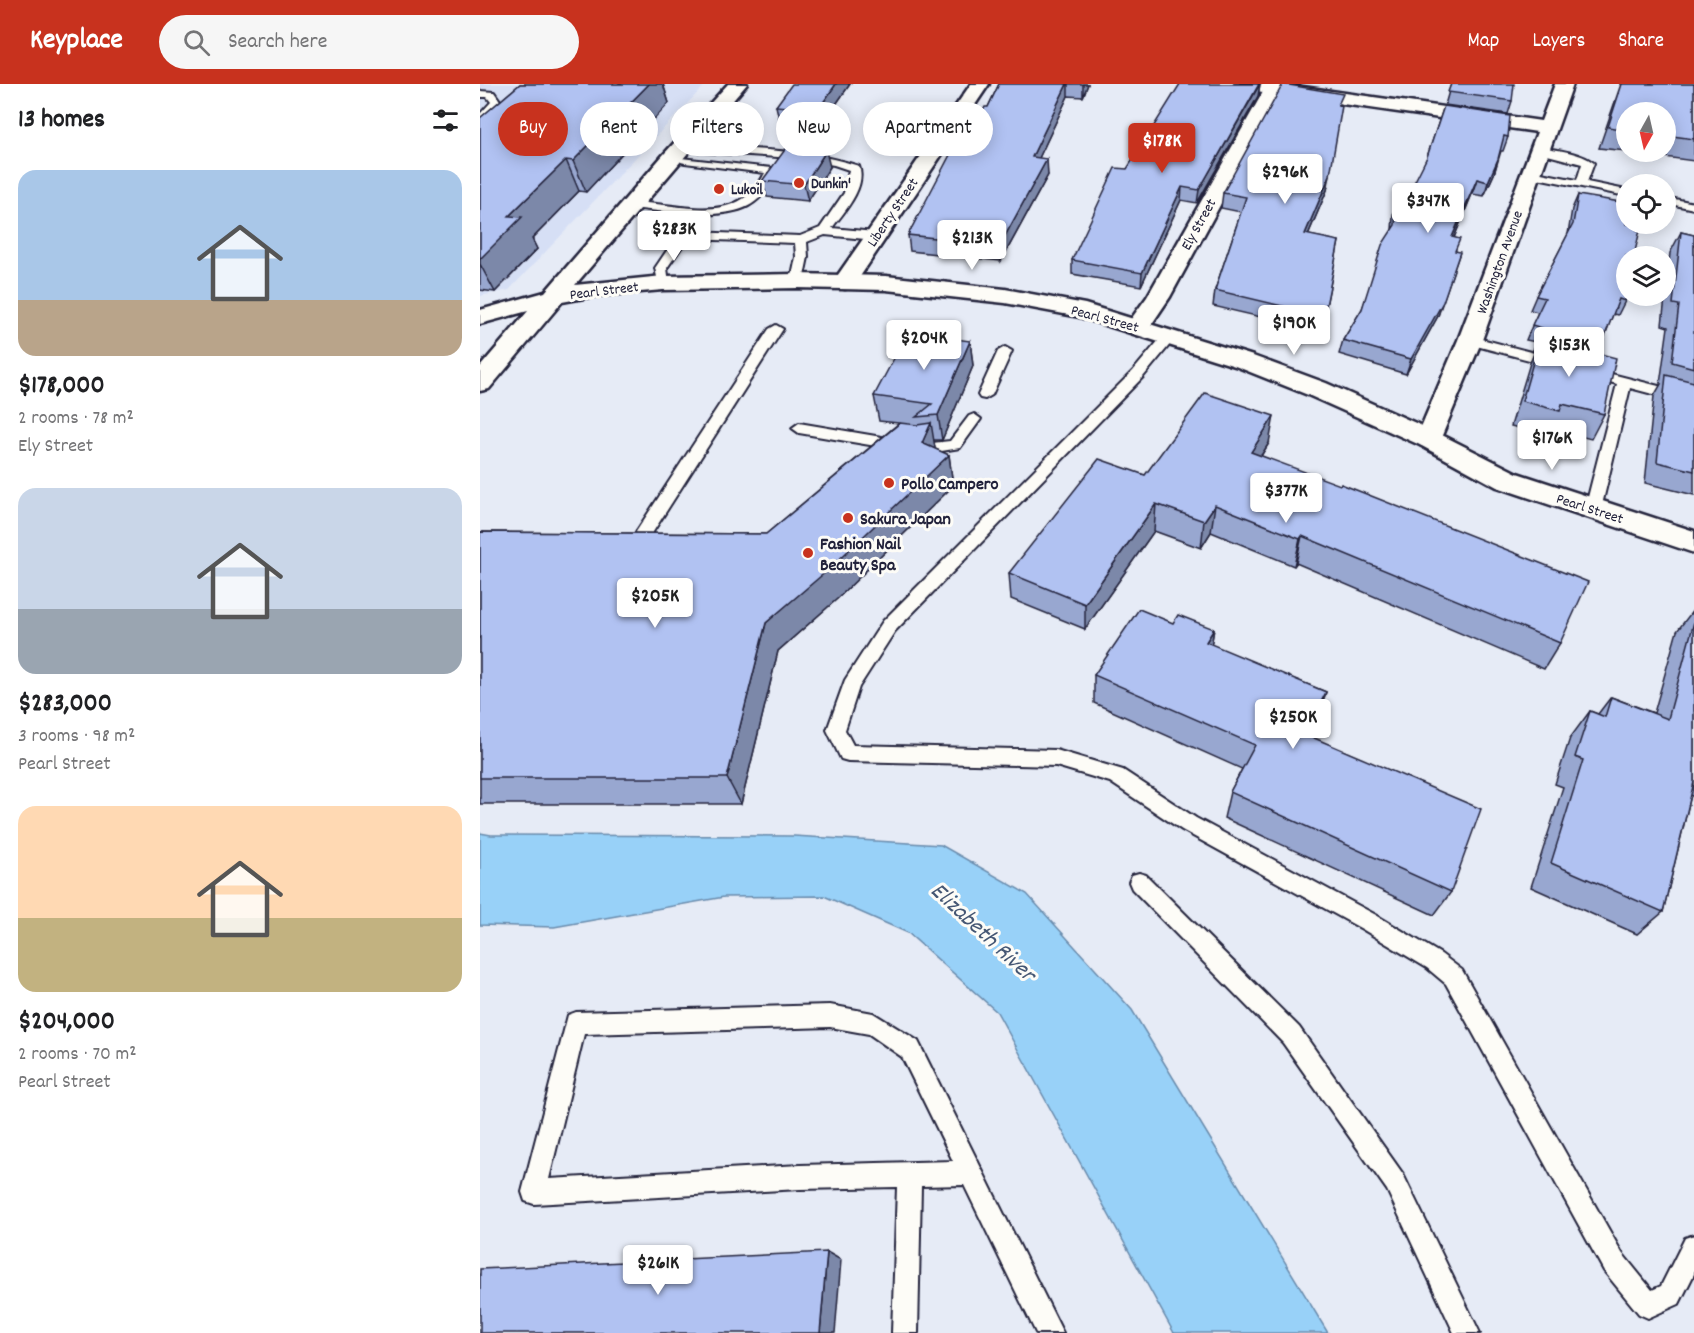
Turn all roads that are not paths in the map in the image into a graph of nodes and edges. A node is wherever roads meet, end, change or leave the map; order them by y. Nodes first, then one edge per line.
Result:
1 (738, 84) edge
2 (980, 84) edge
3 (1244, 84) edge
4 (1564, 84) edge
5 (1274, 88) junction
6 (480, 94) edge
7 (722, 102) edge
8 (480, 120) edge
9 (1548, 128) junction
10 (1540, 150) junction
11 (764, 155) edge
12 (673, 156) edge
13 (686, 156) edge
14 (714, 164) junction
15 (1531, 174) junction
16 (704, 176) dead end
17 (1581, 184) junction
18 (1616, 191) edge
19 (688, 195) dead end
20 (1676, 203) edge
21 (632, 205) junction
22 (1694, 206) edge
23 (677, 210) junction
24 (699, 212) junction
25 (824, 231) junction
26 (875, 236) junction
27 (680, 239) junction
28 (801, 240) junction
29 (797, 281) junction
30 (845, 282) junction
31 (663, 283) junction
32 (555, 296) junction
33 (480, 317) edge
34 (1138, 326) junction
35 (776, 329) dead end
36 (1170, 336) junction
37 (1470, 340) junction
38 (1005, 351) dead end
39 (1625, 381) junction
40 (480, 383) edge
41 (985, 395) dead end
42 (1694, 400) edge
43 (974, 419) dead end
44 (799, 428) dead end
45 (1429, 439) junction
46 (1593, 509) junction
47 (638, 542) edge
48 (1694, 542) edge
49 (1139, 882) dead end
50 (971, 1173) junction
51 (909, 1175) junction
52 (1694, 1247) edge
53 (905, 1333) edge
54 (1050, 1333) edge
55 (1467, 1333) edge

1 - 7 street
2 - 26 street, Liberty Street
3 - 5 street
4 - 9 street, Washington Avenue
5 - 9 street
5 - 34 street, Ely Street
6 - 8 lane
9 - 10 street, Washington Avenue
10 - 15 street, Washington Avenue
10 - 17 lane
11 - 25 lane
12 - 21 street
13 - 14 lane
14 - 16 lane
14 - 24 lane
15 - 17 lane
15 - 37 street, Washington Avenue
17 - 18 lane
19 - 23 lane
20 - 22 lane
21 - 23 lane
21 - 32 street
23 - 24 lane
24 - 27 lane
25 - 26 lane
25 - 28 lane
26 - 30 street, Liberty Street
27 - 28 lane
27 - 31 lane
28 - 29 lane
29 - 30 street, Pearl Street
29 - 31 street, Pearl Street
30 - 34 street, Pearl Street
31 - 32 street, Pearl Street
32 - 33 street, Pearl Street
32 - 40 street
34 - 36 street, Pearl Street
35 - 47 lane
36 - 45 street, Pearl Street
36 - 52 lane
37 - 39 lane
37 - 45 street, Washington Avenue
38 - 41 lane
39 - 42 lane
39 - 46 lane
43 - 44 lane
45 - 46 street, Pearl Street
46 - 48 street, Pearl Street
49 - 55 lane
50 - 51 lane
50 - 51 lane
50 - 54 lane
51 - 53 lane

